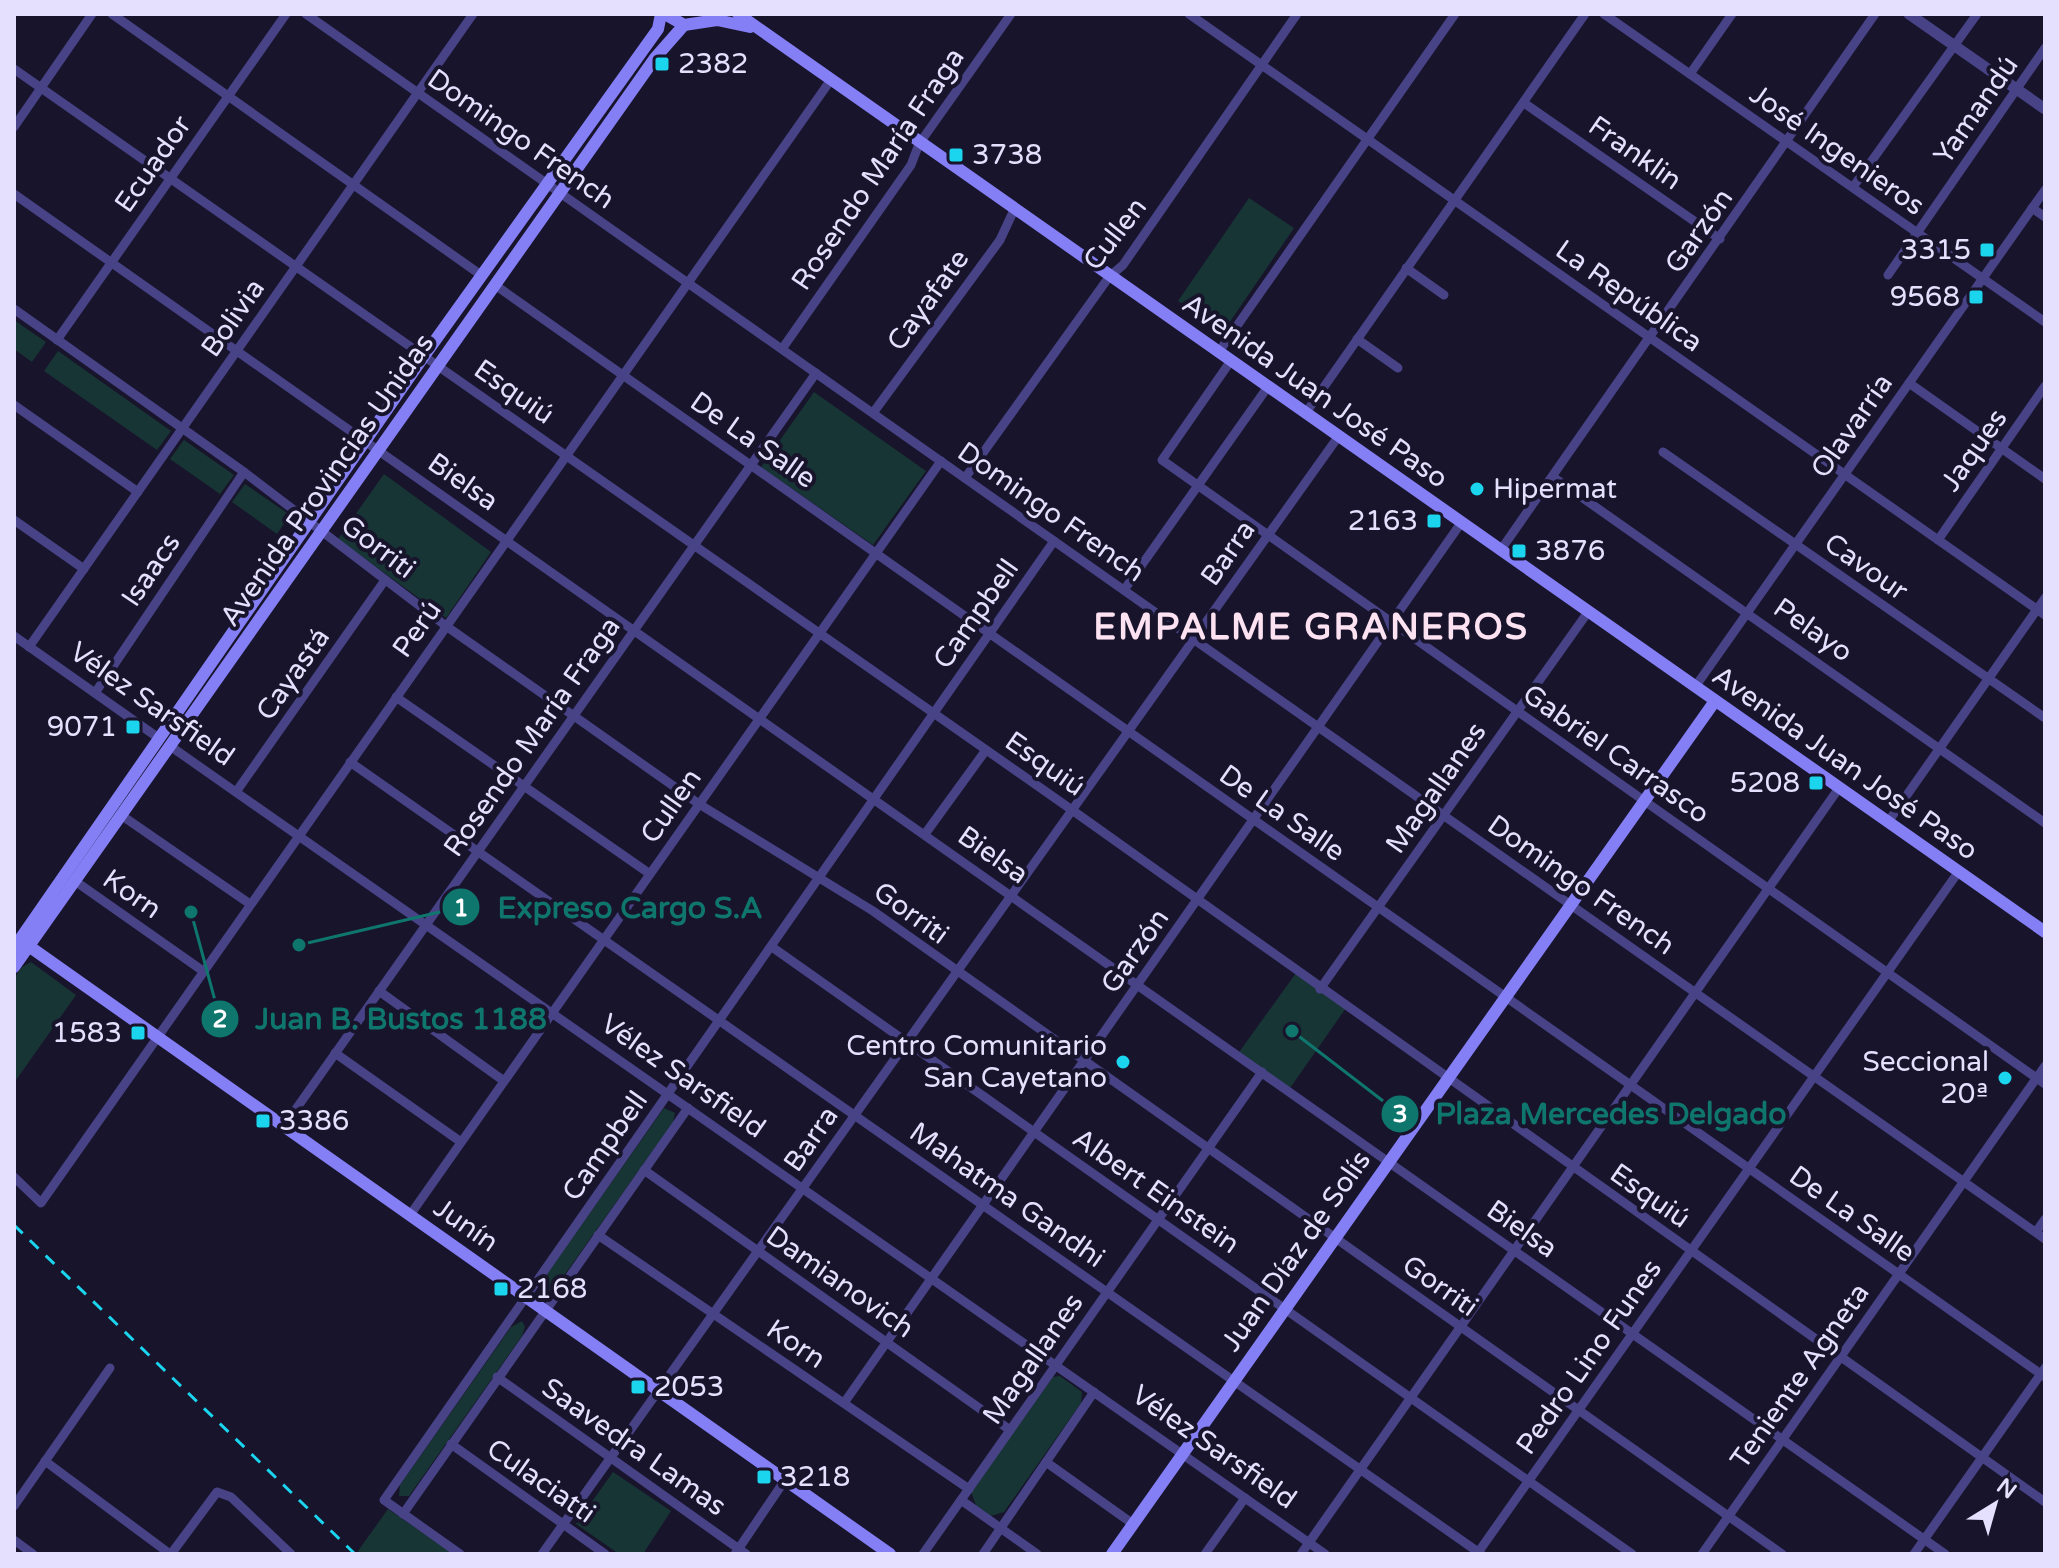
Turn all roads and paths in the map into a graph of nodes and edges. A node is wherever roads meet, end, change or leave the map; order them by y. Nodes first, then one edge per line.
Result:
1 (92, 14) edge
2 (112, 14) edge
3 (286, 14) edge
4 (306, 14) edge
5 (473, 14) edge
6 (663, 14) edge
7 (738, 14) edge
8 (1011, 14) edge
9 (1189, 14) edge
10 (1297, 14) edge
11 (1455, 14) edge
12 (1585, 14) edge
13 (1604, 14) edge
14 (1732, 14) edge
15 (1875, 14) edge
16 (1909, 14) edge
17 (1977, 14) edge
18 (694, 20) edge
19 (754, 28) junction
20 (1954, 46) junction
21 (2045, 48) edge
22 (1262, 66) junction
23 (14, 69) edge
24 (1690, 74) junction
25 (830, 81) junction
26 (41, 88) junction
27 (2017, 89) junction
28 (417, 92) junction
29 (228, 96) junction
30 (1524, 103) junction
31 (2045, 109) edge
32 (14, 127) edge
33 (1366, 139) junction
34 (1787, 142) junction
35 (919, 144) junction
36 (170, 178) junction
37 (547, 184) junction
38 (353, 185) junction
39 (1853, 187) junction
40 (2045, 190) edge
41 (560, 193) junction
42 (14, 194) edge
43 (1455, 201) junction
44 (2032, 208) junction
45 (1014, 210) junction
46 (2045, 217) edge
47 (1918, 233) junction
48 (1720, 239) junction
49 (112, 262) junction
50 (296, 266) junction
51 (1406, 268) junction
52 (481, 275) junction
53 (1888, 275) dead end
54 (1109, 277) junction
55 (1983, 278) junction
56 (688, 283) junction
57 (495, 285) junction
58 (1444, 295) dead end
59 (14, 309) edge
60 (2045, 322) edge
61 (1651, 338) junction
62 (1357, 339) junction
63 (57, 340) junction
64 (782, 349) junction
65 (237, 350) junction
66 (1218, 353) junction
67 (424, 356) junction
68 (1230, 362) junction
69 (437, 365) junction
70 (1398, 368) dead end
71 (816, 373) junction
72 (623, 375) junction
73 (1909, 383) junction
74 (2045, 386) edge
75 (1267, 388) junction
76 (14, 405) edge
77 (873, 413) junction
78 (1305, 414) junction
79 (182, 428) junction
80 (1338, 437) junction
81 (365, 440) junction
82 (2002, 448) junction
83 (379, 449) junction
84 (1663, 452) dead end
85 (566, 455) junction
86 (941, 461) junction
87 (750, 465) junction
88 (244, 472) junction
89 (1845, 474) junction
90 (1553, 477) junction
91 (965, 478) junction
92 (2045, 479) edge
93 (1198, 485) junction
94 (138, 492) junction
95 (14, 520) edge
96 (310, 521) junction
97 (1461, 523) junction
98 (321, 531) junction
99 (1268, 535) junction
100 (507, 540) junction
101 (1938, 540) junction
102 (1054, 541) junction
103 (694, 545) junction
104 (1795, 545) junction
105 (1500, 551) junction
106 (876, 553) junction
107 (84, 569) junction
108 (385, 580) junction
109 (1124, 590) junction
110 (2045, 598) edge
111 (1748, 611) junction
112 (1588, 612) junction
113 (2041, 612) edge
114 (1392, 623) junction
115 (446, 626) junction
116 (634, 630) junction
117 (820, 633) junction
118 (989, 633) junction
119 (14, 636) edge
120 (1194, 639) junction
121 (29, 647) junction
122 (1988, 678) junction
123 (1695, 687) junction
124 (95, 693) junction
125 (396, 697) junction
126 (1715, 701) junction
127 (1518, 711) junction
128 (933, 712) junction
129 (574, 715) junction
130 (760, 718) junction
131 (2045, 718) edge
132 (1319, 727) junction
133 (1128, 731) junction
134 (165, 742) junction
135 (1940, 748) junction
136 (986, 750) junction
137 (350, 762) junction
138 (524, 786) junction
139 (1839, 788) junction
140 (236, 792) junction
141 (874, 799) junction
142 (1644, 801) junction
143 (699, 804) junction
144 (1072, 810) junction
145 (121, 815) junction
146 (1444, 815) junction
147 (1254, 819) junction
148 (1888, 822) junction
149 (2045, 823) edge
150 (925, 834) junction
151 (298, 836) junction
152 (478, 852) junction
153 (1959, 871) junction
154 (650, 874) junction
155 (75, 881) junction
156 (819, 881) junction
157 (1769, 888) junction
158 (1011, 895) junction
159 (1197, 900) junction
160 (250, 904) junction
161 (1571, 905) junction
162 (1378, 907) junction
163 (426, 925) junction
164 (2045, 932) edge
165 (604, 940) junction
166 (19, 942) edge
167 (772, 947) junction
168 (14, 967) edge
169 (203, 971) junction
170 (1887, 972) junction
171 (956, 973) junction
172 (1138, 985) junction
173 (1320, 989) junction
174 (379, 991) junction
175 (1696, 993) junction
176 (1505, 997) junction
177 (552, 1013) junction
178 (720, 1021) junction
179 (157, 1036) junction
180 (907, 1042) junction
181 (335, 1053) junction
182 (1083, 1062) junction
183 (2045, 1066) edge
184 (1262, 1072) junction
185 (1814, 1076) junction
186 (1447, 1079) junction
187 (504, 1081) junction
188 (2041, 1081) edge
189 (1631, 1085) junction
190 (668, 1094) junction
191 (688, 1108) junction
192 (855, 1115) junction
193 (284, 1126) junction
194 (1034, 1132) junction
195 (461, 1142) junction
196 (1208, 1150) junction
197 (1389, 1162) junction
198 (1572, 1168) junction
199 (1749, 1168) junction
200 (644, 1170) junction
201 (14, 1177) edge
202 (1964, 1182) junction
203 (803, 1188) junction
204 (983, 1205) junction
205 (410, 1215) junction
206 (2045, 1219) edge
207 (1158, 1220) junction
208 (2036, 1232) junction
209 (598, 1235) junction
210 (1334, 1239) junction
211 (2045, 1239) edge
212 (1515, 1250) junction
213 (758, 1251) junction
214 (1690, 1252) junction
215 (1899, 1274) junction
216 (931, 1278) junction
217 (1107, 1292) junction
218 (525, 1297) junction
219 (1285, 1309) junction
220 (544, 1310) junction
221 (713, 1314) junction
222 (1460, 1327) junction
223 (1633, 1334) junction
224 (887, 1342) junction
225 (1840, 1358) junction
226 (1056, 1365) junction
227 (110, 1368) dead end
228 (2044, 1373) edge
229 (497, 1377) junction
230 (1234, 1381) junction
231 (658, 1391) junction
232 (1094, 1392) junction
233 (1411, 1398) junction
234 (844, 1403) junction
235 (1578, 1410) junction
236 (1010, 1430) junction
237 (1783, 1439) junction
238 (451, 1444) junction
239 (1182, 1454) junction
240 (611, 1458) junction
241 (1982, 1458) junction
242 (45, 1461) junction
243 (1046, 1462) junction
244 (1361, 1470) junction
245 (785, 1480) junction
246 (1528, 1480) junction
247 (969, 1489) junction
248 (1245, 1498) junction
249 (961, 1500) junction
250 (2045, 1502) edge
251 (14, 1506) edge
252 (403, 1514) junction
253 (1729, 1516) junction
254 (563, 1524) junction
255 (1133, 1524) junction
256 (1001, 1528) junction
257 (1924, 1539) junction
258 (14, 1540) edge
259 (1309, 1543) junction
260 (740, 1552) edge
261 (1479, 1553) edge
262 (33, 1554) edge
263 (170, 1554) edge
264 (291, 1554) edge
265 (460, 1554) edge
266 (542, 1554) edge
267 (605, 1554) edge
268 (890, 1554) edge
269 (923, 1554) edge
270 (983, 1554) edge
271 (1037, 1554) edge
272 (1112, 1554) edge
273 (1205, 1554) edge
274 (1301, 1554) edge
275 (1325, 1554) edge
276 (1632, 1554) edge
277 (1702, 1554) edge
278 (1782, 1554) edge
279 (1914, 1554) edge
280 (1945, 1554) edge

1 - 26 street
2 - 29 street
3 - 29 street, Ecuador
4 - 28 street, Domingo French
5 - 28 street, Bolivia
6 - 18 main road
6 - 37 main road, Avenida Provincias Unidas
7 - 19 main road, Avenida Juan José Paso
8 - 35 street, Rosendo María Fraga
9 - 22 street, La República
10 - 22 street, Cullen
11 - 33 street
12 - 30 street
13 - 24 street, José Ingenieros
14 - 24 street
15 - 34 street, Garzón
16 - 20 street
17 - 20 street
18 - 19 main road, Avenida Juan José Paso
18 - 41 main road, Avenida Provincias Unidas
19 - 25 main road, Avenida Juan José Paso
20 - 27 street
20 - 39 street
21 - 27 street, Yamandú
22 - 33 street, La República
22 - 54 street, Cullen
23 - 26 street, Esquiú
24 - 34 street, José Ingenieros
25 - 35 main road, Avenida Juan José Paso
25 - 56 street, Perú
26 - 32 street
26 - 36 street, Esquiú
27 - 31 street
27 - 47 street, Yamandú
28 - 37 street, Domingo French
28 - 38 street, Bolivia
29 - 36 street, Ecuador
29 - 38 street
30 - 43 street
30 - 48 street, Franklin
33 - 43 street, La República
33 - 66 street
34 - 39 street, José Ingenieros
34 - 48 street, Garzón
35 - 45 main road, Avenida Juan José Paso
35 - 64 street, Rosendo María Fraga
36 - 49 street, Ecuador
36 - 50 street, Esquiú
37 - 41 street, Domingo French
37 - 52 main road, Avenida Provincias Unidas
38 - 50 street, Bolivia
38 - 52 street
39 - 47 street, José Ingenieros
40 - 44 street, Olavarría
41 - 56 street, Domingo French
41 - 57 main road, Avenida Provincias Unidas
42 - 49 street, Bielsa
43 - 51 street
43 - 61 street, La República
44 - 46 street
44 - 55 street, Olavarría
45 - 54 main road, Avenida Juan José Paso
45 - 77 street, Cayafate
47 - 53 street, Yamandú
47 - 55 street, José Ingenieros
48 - 61 street, Garzón
49 - 63 street, Ecuador
49 - 65 street, Bielsa
50 - 65 street, Bolivia
50 - 67 street, Esquiú
51 - 58 street
51 - 62 street
52 - 67 main road, Avenida Provincias Unidas
54 - 66 main road, Avenida Juan José Paso
54 - 91 street, Cullen
55 - 60 street, José Ingenieros
55 - 73 street, Olavarría
56 - 64 street, Domingo French
56 - 72 street, Perú
57 - 69 main road, Avenida Provincias Unidas
57 - 72 street, De La Salle
59 - 63 street, Gorriti
61 - 89 street, La República
61 - 90 street, Garzón
62 - 70 street
62 - 78 street
63 - 79 street, Gorriti
64 - 71 street, Domingo French
65 - 79 street, Bolivia
65 - 81 street, Bielsa
66 - 68 main road, Avenida Juan José Paso
67 - 69 street, Esquiú
67 - 81 main road, Avenida Provincias Unidas
68 - 75 main road, Avenida Juan José Paso
68 - 93 street, Gabriel Carrasco
69 - 83 main road, Avenida Provincias Unidas
69 - 85 street, Esquiú
71 - 77 street, Domingo French
71 - 87 street, Rosendo María Fraga
72 - 85 street, Perú
72 - 87 street, De La Salle
73 - 82 street
73 - 89 street, Olavarría
74 - 82 street, Jaques
75 - 78 main road, Avenida Juan José Paso
75 - 93 street
76 - 94 street
77 - 86 street, Domingo French
78 - 80 main road, Avenida Juan José Paso
79 - 88 street, Gorriti
79 - 94 street, Bolivia
80 - 97 main road, Avenida Juan José Paso
80 - 99 street, Barra
81 - 83 street, Bielsa
81 - 96 main road, Avenida Provincias Unidas
82 - 92 street
82 - 101 street, Jaques
83 - 98 main road, Avenida Provincias Unidas
83 - 100 street, Bielsa
84 - 104 street, Cavour
85 - 100 street, Perú
85 - 103 street, Esquiú
86 - 91 street, Domingo French
86 - 106 street, Cullen
87 - 103 street, Rosendo María Fraga
87 - 106 street, De La Salle
88 - 96 street, Gorriti
88 - 124 street, Isaacs
89 - 101 street, La República
89 - 104 street, Olavarría
90 - 105 street, Garzón
90 - 111 street, Pelayo
91 - 102 street, Domingo French
93 - 99 street, Gabriel Carrasco
93 - 109 street
94 - 107 street, Bolivia
95 - 107 street
96 - 98 street, Gorriti
96 - 134 main road, Avenida Provincias Unidas
97 - 105 main road, Avenida Juan José Paso
97 - 114 street, Garzón
98 - 108 street, Gorriti
98 - 134 main road, Avenida Provincias Unidas
99 - 114 street, Gabriel Carrasco
99 - 120 street, Barra
100 - 115 street, Perú
100 - 116 street, Bielsa
101 - 113 street, La República
102 - 109 street, Domingo French
102 - 118 street, Campbell
103 - 116 street, Rosendo María Fraga
103 - 117 street, Esquiú
104 - 111 street, Olavarría
104 - 122 street, Cavour
105 - 112 main road, Avenida Juan José Paso
106 - 117 street, Cullen
106 - 118 street, De La Salle
107 - 121 street, Bolivia
108 - 115 street, Gorriti
108 - 140 street, Cayastá
109 - 120 street, Domingo French
110 - 113 street
111 - 123 street, Olavarría
111 - 135 street, Pelayo
112 - 123 main road, Avenida Juan José Paso
112 - 127 street, Magallanes
113 - 122 street
114 - 127 street, Gabriel Carrasco
114 - 132 street, Garzón
115 - 125 street, Perú
115 - 129 street, Gorriti
116 - 129 street, Rosendo María Fraga
116 - 130 street, Bielsa
117 - 128 street, Esquiú
117 - 130 street, Cullen
118 - 128 street, Campbell
118 - 133 street, De La Salle
119 - 121 street, Vélez Sarsfield
120 - 132 street, Domingo French
120 - 133 street, Barra
121 - 124 street, Vélez Sarsfield
122 - 131 street, Cavour
122 - 135 street
123 - 126 main road, Avenida Juan José Paso
124 - 134 street, Vélez Sarsfield
125 - 137 street, Perú
125 - 138 street
126 - 139 main road, Avenida Juan José Paso
126 - 142 main road, Juan Díaz de Solís
127 - 142 street, Gabriel Carrasco
127 - 146 street, Magallanes
128 - 136 street, Esquiú
128 - 141 street, Campbell
129 - 138 street, Rosendo María Fraga
129 - 143 street, Gorriti
130 - 141 street, Bielsa
130 - 143 street, Cullen
132 - 146 street, Domingo French
132 - 147 street, Garzón
133 - 144 street, Barra
133 - 147 street, De La Salle
134 - 140 street, Vélez Sarsfield
134 - 145 main road, Avenida Provincias Unidas
134 - 166 main road, Avenida Provincias Unidas
135 - 148 street
135 - 149 street, Pelayo
136 - 144 street, Esquiú
136 - 150 street
137 - 151 street, Perú
137 - 152 street, Mahatma Gandhi
138 - 152 street, Rosendo María Fraga
138 - 154 street
139 - 148 main road, Avenida Juan José Paso
139 - 157 street
140 - 151 street, Vélez Sarsfield
141 - 150 street, Bielsa
141 - 156 street, Campbell
142 - 157 street, Gabriel Carrasco
142 - 161 main road, Juan Díaz de Solís
143 - 154 street, Cullen
143 - 156 street, Gorriti
144 - 158 street, Barra
144 - 159 street, Esquiú
145 - 155 main road, Avenida Provincias Unidas
145 - 160 street
146 - 161 street, Domingo French
146 - 162 street, Magallanes
147 - 159 street, Garzón
147 - 162 street, De La Salle
148 - 153 main road, Avenida Juan José Paso
150 - 158 street, Bielsa
151 - 160 street, Perú
151 - 163 street, Vélez Sarsfield
152 - 163 street, Rosendo María Fraga
152 - 165 street, Mahatma Gandhi
153 - 164 main road, Avenida Juan José Paso
153 - 170 street, Pedro Lino Funes
154 - 165 street, Cullen
155 - 166 main road, Avenida Provincias Unidas
155 - 169 street, Korn
156 - 167 street, Campbell
156 - 171 street, Gorriti
157 - 170 street, Gabriel Carrasco
157 - 175 street
158 - 171 street, Barra
158 - 172 street, Bielsa
159 - 172 street, Garzón
159 - 173 street, Esquiú
160 - 169 street, Perú
161 - 175 street, Domingo French
161 - 176 main road, Juan Díaz de Solís
162 - 173 street, Magallanes
162 - 176 street, De La Salle
163 - 174 street, Rosendo María Fraga
163 - 177 street, Vélez Sarsfield
165 - 177 street, Cullen
165 - 178 street, Mahatma Gandhi
166 - 168 main road, Avenida Provincias Unidas
166 - 179 main road, Junín
167 - 178 street, Campbell
167 - 180 street, Albert Einstein
169 - 179 street, Perú
170 - 185 street, Pedro Lino Funes
170 - 188 street, Gabriel Carrasco
171 - 180 street, Barra
171 - 182 street, Gorriti
172 - 182 street, Garzón
172 - 184 street, Bielsa
173 - 186 street, Esquiú
174 - 181 street, Rosendo María Fraga
174 - 187 street
175 - 185 street, Domingo French
175 - 189 street
176 - 186 main road, Juan Díaz de Solís
176 - 189 street, De La Salle
177 - 187 street, Cullen
177 - 190 street, Vélez Sarsfield
178 - 190 street, Campbell
178 - 192 street, Mahatma Gandhi
179 - 193 main road, Junín
179 - 201 street, Perú
180 - 192 street, Barra
180 - 194 street, Albert Einstein
181 - 193 street, Rosendo María Fraga
181 - 195 street
182 - 194 street, Garzón
182 - 196 street, Gorriti
183 - 188 street, Teniente Agneta
184 - 196 street, Magallanes
184 - 197 street, Bielsa
185 - 199 street, Pedro Lino Funes
185 - 202 street, Domingo French
186 - 197 main road, Juan Díaz de Solís
186 - 198 street, Esquiú
187 - 195 street, Cullen
188 - 202 street, Teniente Agneta
189 - 198 street
189 - 199 street, De La Salle
190 - 191 street, Vélez Sarsfield
190 - 218 street, Campbell
191 - 200 street, Campbell
191 - 203 street, Vélez Sarsfield
192 - 203 street, Barra
192 - 204 street, Mahatma Gandhi
193 - 205 main road, Junín
194 - 204 street, Garzón
194 - 207 street, Albert Einstein
195 - 205 street, Cullen
196 - 207 street, Magallanes
196 - 210 street, Gorriti
197 - 210 main road, Juan Díaz de Solís
197 - 212 street, Bielsa
198 - 212 street
198 - 214 street, Esquiú
199 - 214 street, Pedro Lino Funes
199 - 215 street, De La Salle
200 - 209 street, Campbell
200 - 213 street, Damianovich
202 - 208 street, Domingo French
202 - 215 street, Teniente Agneta
203 - 213 street, Barra
203 - 216 street, Vélez Sarsfield
204 - 216 street, Garzón
204 - 217 street, Mahatma Gandhi
205 - 218 main road, Junín
206 - 208 street
207 - 217 street, Magallanes
207 - 219 street, Albert Einstein
208 - 211 street, Domingo French
209 - 220 street, Campbell
209 - 221 street, Korn
210 - 219 main road, Juan Díaz de Solís
210 - 222 street, Gorriti
212 - 222 street
212 - 223 street, Bielsa
213 - 221 street, Barra
213 - 224 street, Damianovich
214 - 223 street, Pedro Lino Funes
214 - 225 street, Esquiú
215 - 225 street, Teniente Agneta
215 - 228 street, De La Salle
216 - 224 street, Garzón
216 - 226 street, Vélez Sarsfield
217 - 226 street, Magallanes
217 - 230 street, Mahatma Gandhi
218 - 220 main road, Junín
218 - 252 street, Campbell
219 - 230 main road, Juan Díaz de Solís
219 - 233 street, Albert Einstein
220 - 229 street, Campbell
220 - 231 main road, Junín
221 - 231 street, Barra
221 - 234 street, Korn
222 - 233 street
222 - 235 street, Gorriti
223 - 235 street, Pedro Lino Funes
223 - 237 street, Bielsa
224 - 234 street, Garzón
224 - 236 street, Damianovich
225 - 237 street, Teniente Agneta
225 - 241 street, Esquiú
226 - 232 street, Vélez Sarsfield
226 - 236 street, Magallanes
227 - 242 street
228 - 241 street
229 - 238 street, Campbell
229 - 240 street, Saavedra Lamas
230 - 239 main road, Juan Díaz de Solís
230 - 244 street, Mahatma Gandhi
231 - 240 street, Barra
231 - 245 main road, Junín
232 - 239 street, Vélez Sarsfield
232 - 243 street
233 - 244 street
233 - 246 street, Albert Einstein
234 - 247 street, Korn
235 - 246 street, Pedro Lino Funes
235 - 253 street, Gorriti
236 - 247 street, Magallanes
237 - 253 street, Teniente Agneta
237 - 257 street, Bielsa
238 - 252 street, Campbell
238 - 254 street, Culaciatti
239 - 248 street, Vélez Sarsfield
239 - 255 main road, Juan Díaz de Solís
240 - 254 street, Barra
240 - 260 street, Saavedra Lamas
241 - 250 street, Esquiú
241 - 257 street
242 - 251 street
242 - 263 street
243 - 255 street
243 - 256 street
244 - 259 street
244 - 261 street, Mahatma Gandhi
245 - 260 street
245 - 268 main road, Junín
246 - 261 street, Pedro Lino Funes
246 - 276 street, Albert Einstein
247 - 249 street, Magallanes
248 - 259 street, Vélez Sarsfield
248 - 273 street
249 - 256 street
249 - 269 street, Magallanes
252 - 265 street
253 - 277 street, Teniente Agneta
253 - 278 street, Gorriti
254 - 266 street, Barra
254 - 267 street, Culaciatti
255 - 272 main road, Juan Díaz de Solís
256 - 270 street
256 - 271 street
257 - 279 street
257 - 280 street, Bielsa
258 - 262 street
259 - 274 street
259 - 275 street, Vélez Sarsfield
263 - 264 street

